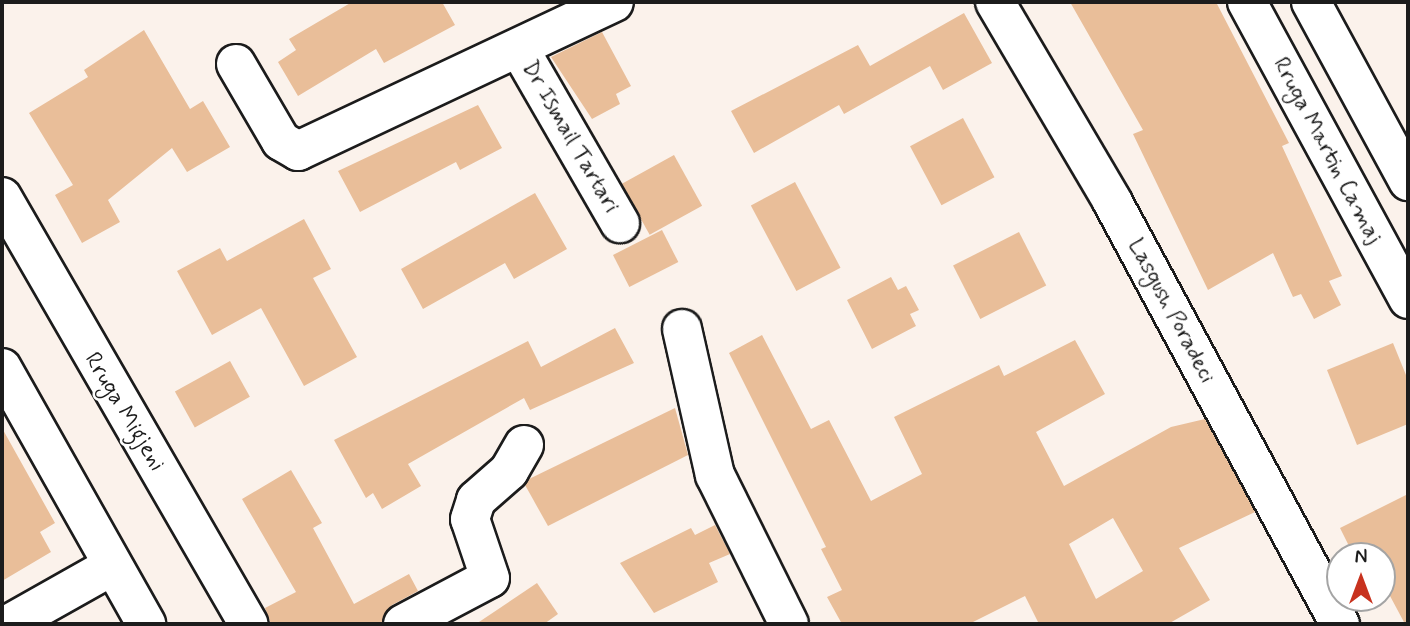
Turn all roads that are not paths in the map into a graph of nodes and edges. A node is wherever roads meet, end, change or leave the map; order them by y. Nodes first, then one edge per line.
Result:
1 (614, 2) edge
2 (995, 2) edge
3 (1247, 2) edge
4 (1311, 2) edge
5 (520, 50) junction
6 (236, 64) dead end
7 (1408, 181) edge
8 (2, 197) edge
9 (620, 223) dead end
10 (1408, 299) edge
11 (682, 329) dead end
12 (3, 371) edge
13 (524, 445) dead end
14 (112, 566) junction
15 (9, 624) edge
16 (146, 624) edge
17 (249, 624) edge
18 (403, 624) edge
19 (789, 624) edge
20 (1340, 624) edge

1 - 5 main road
2 - 20 main road, Lasgush Poradeci
3 - 10 main road, Rruga Martin Camaj
4 - 7 main road
5 - 6 main road
5 - 9 main road, Dr Ismail Tartari
8 - 17 main road, Rruga Migjeni
11 - 19 main road
12 - 14 main road
13 - 18 main road
14 - 15 main road
14 - 16 main road

